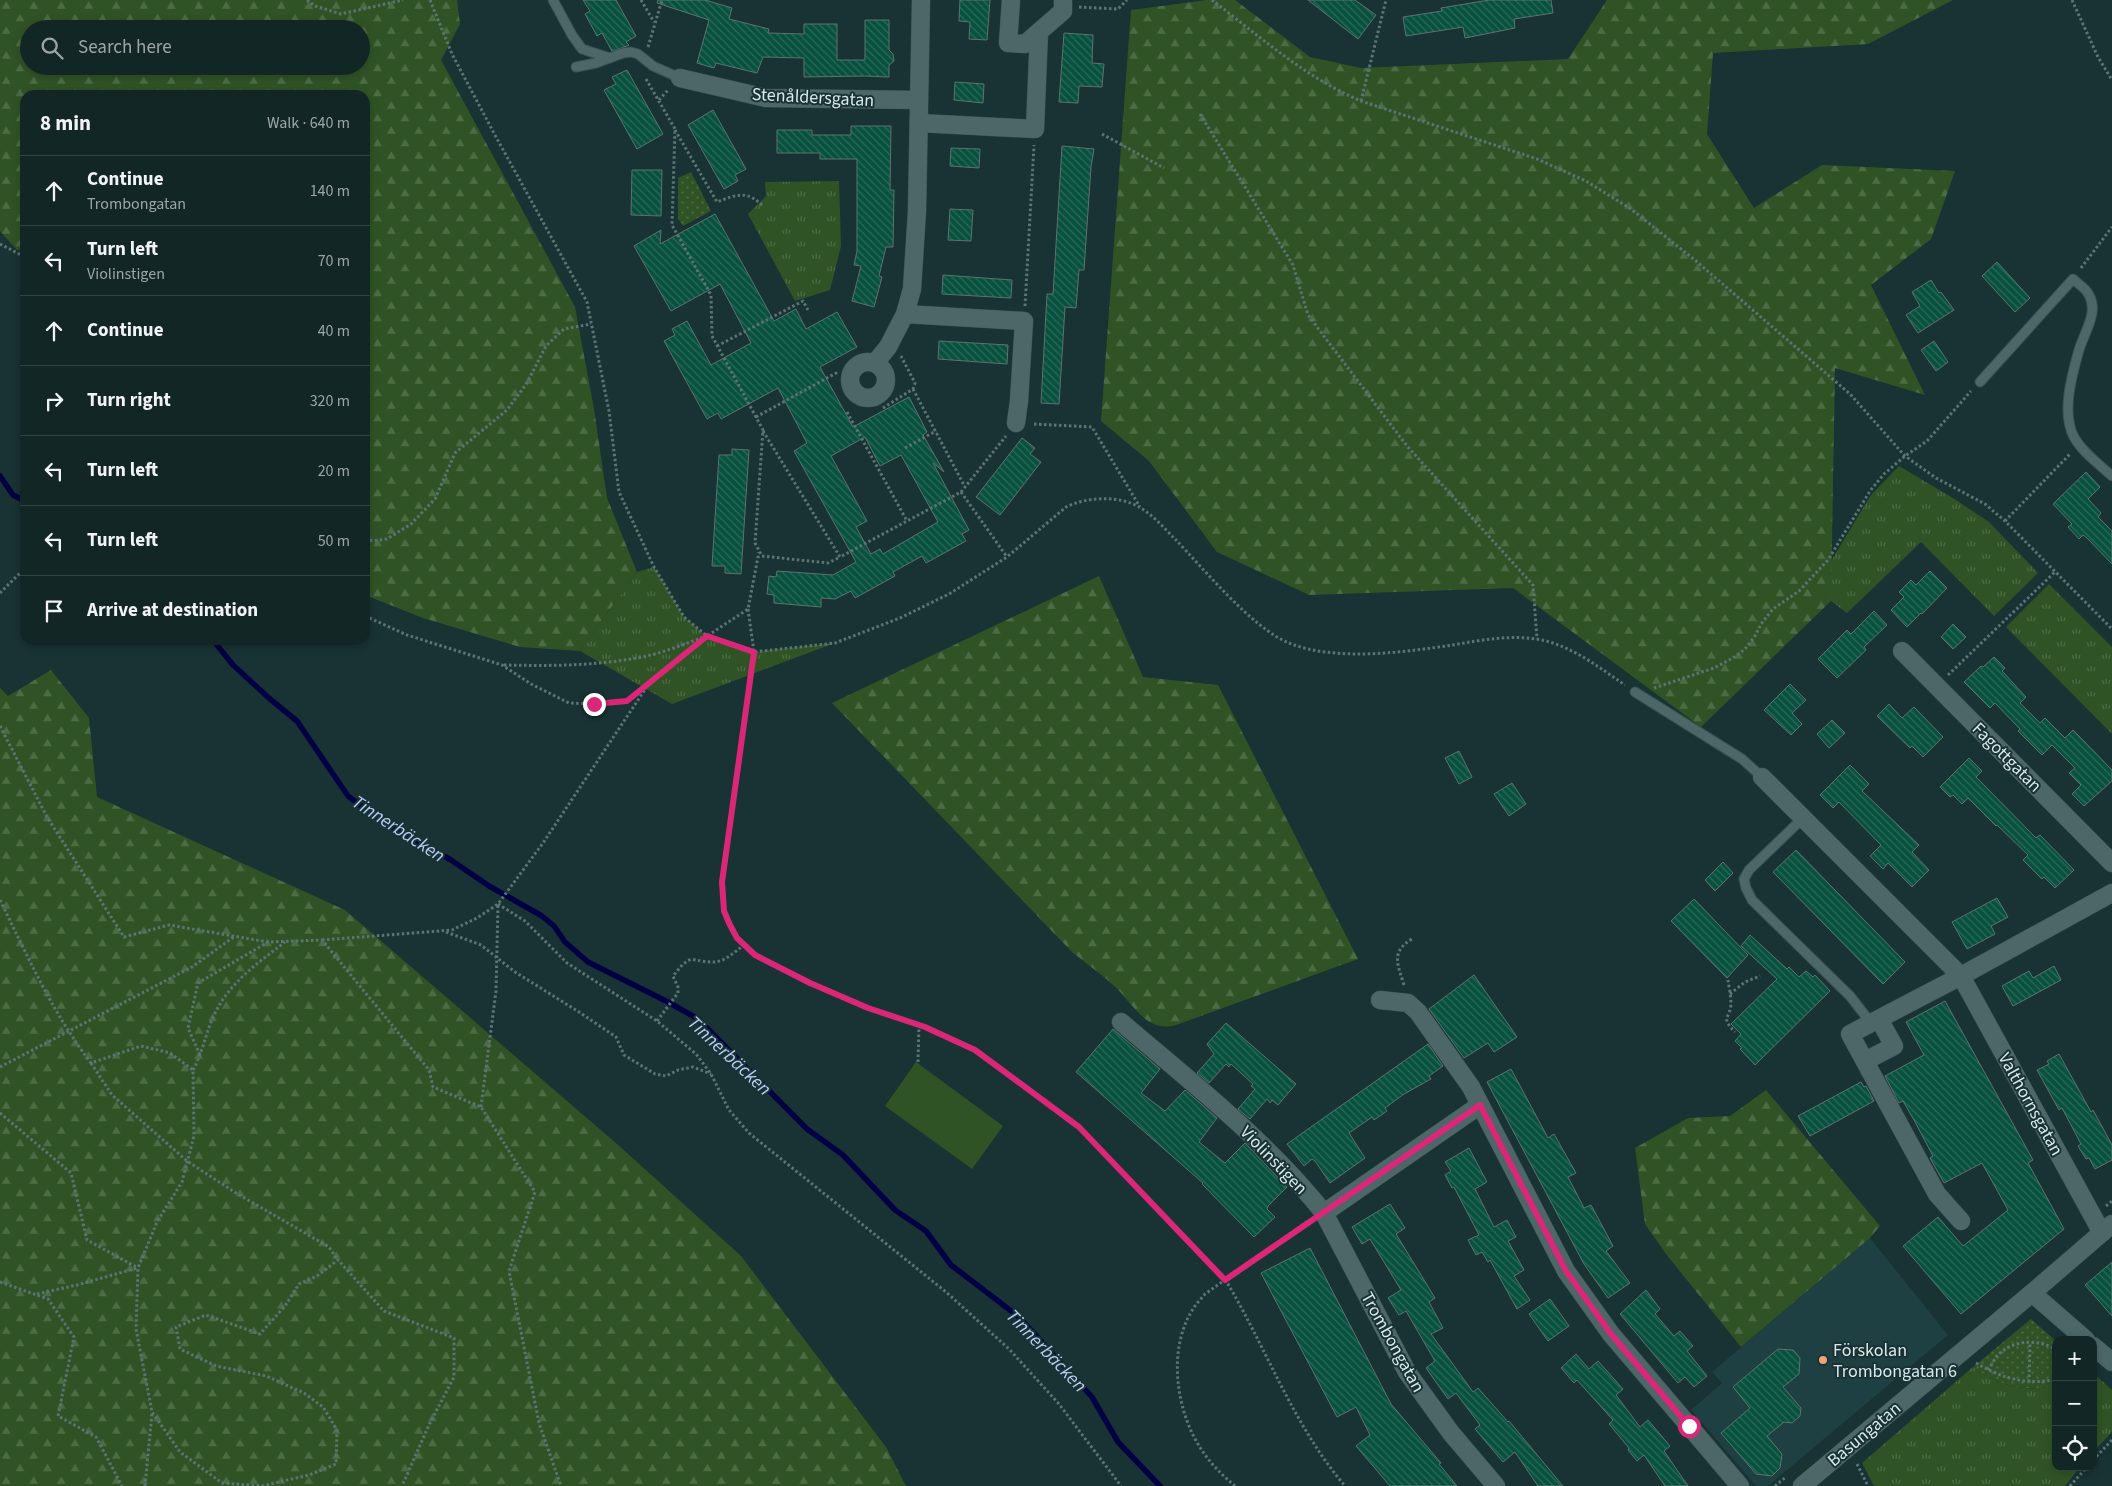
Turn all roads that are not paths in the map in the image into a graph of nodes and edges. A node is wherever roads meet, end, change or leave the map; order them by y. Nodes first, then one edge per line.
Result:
1 (553, 0) edge
2 (921, 0) edge
3 (1011, 0) edge
4 (1063, 3) edge
5 (1039, 32) junction
6 (610, 58) junction
7 (576, 67) dead end
8 (680, 78) joint
9 (919, 100) junction
10 (919, 123) junction
11 (905, 314) junction
12 (876, 363) dead end
13 (1980, 382) road end
14 (1016, 423) road end
15 (2112, 476) edge
16 (1902, 651) dead end
17 (1634, 692) road end
18 (1762, 776) joint
19 (1803, 818) junction
20 (2112, 862) edge
21 (2112, 893) edge
22 (1961, 976) junction
23 (1380, 1000) dead end
24 (1875, 1021) junction
25 (1121, 1022) dead end
26 (1865, 1061) junction
27 (1480, 1105) junction
28 (1324, 1213) junction
29 (1961, 1221) dead end
30 (2107, 1228) edge
31 (2032, 1293) junction
32 (2081, 1336) edge
33 (2097, 1349) edge
34 (2112, 1362) edge
35 (1496, 1486) edge
36 (1740, 1486) edge
37 (1802, 1486) edge

1 - 6 lane
2 - 9 street
3 - 5 street
4 - 5 street
5 - 10 street
6 - 7 lane
6 - 8 lane
8 - 9 street, Stenåldersgatan
9 - 10 street
10 - 11 street
11 - 12 street
11 - 14 street
13 - 15 lane
16 - 20 street, Fagottgatan
17 - 18 lane
18 - 19 street, Valthornsgatan
19 - 22 street, Valthornsgatan
19 - 24 lane
21 - 22 street
22 - 24 street
22 - 30 street, Valthornsgatan
23 - 27 street
24 - 26 street
24 - 26 street
25 - 28 street, Violinstigen
26 - 29 street
27 - 28 street
27 - 36 street
28 - 35 street, Trombongatan
30 - 31 street
31 - 32 street
31 - 37 street, Basungatan
33 - 34 street

